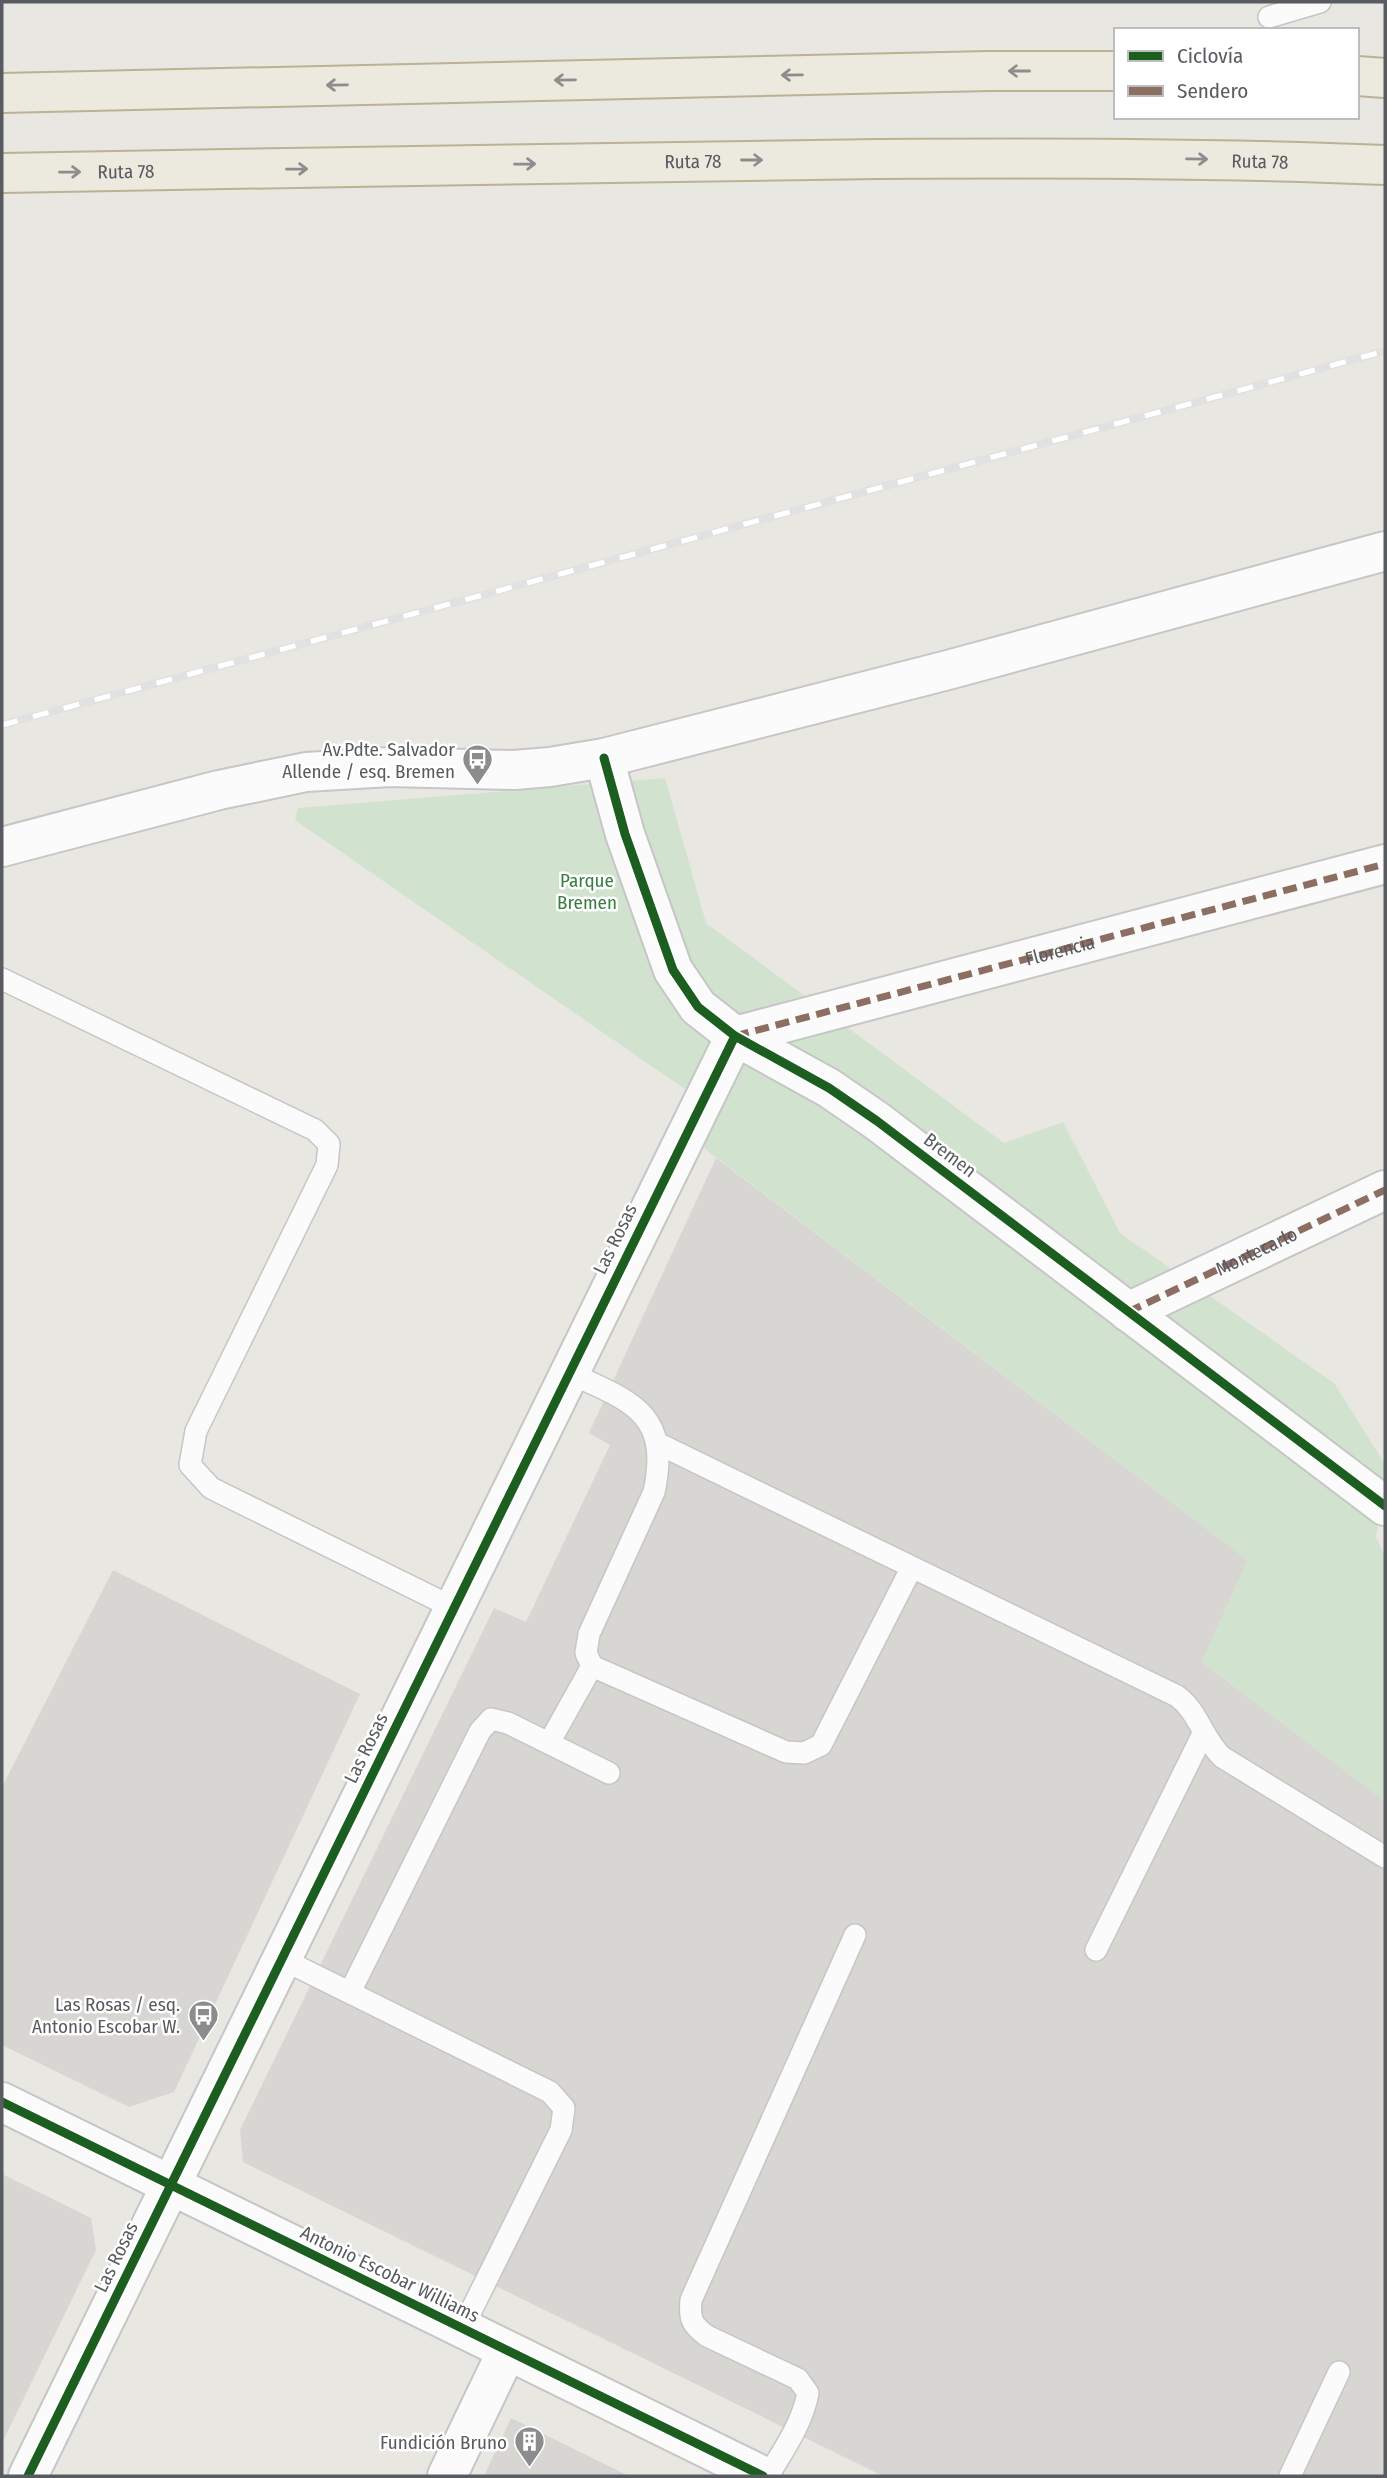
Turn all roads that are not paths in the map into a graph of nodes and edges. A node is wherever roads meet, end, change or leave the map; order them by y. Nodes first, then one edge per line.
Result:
1 (1320, 2) edge
2 (1269, 17) dead end
3 (1114, 71) edge
4 (1359, 76) edge
5 (1385, 78) edge
6 (2, 93) edge
7 (1385, 165) edge
8 (2, 173) edge
9 (1385, 551) edge
10 (604, 758) junction
11 (2, 847) edge
12 (1385, 864) edge
13 (2, 979) edge
14 (734, 1036) junction
15 (1385, 1190) edge
16 (1128, 1312) junction
17 (569, 1373) junction
18 (657, 1443) junction
19 (1385, 1506) edge
20 (912, 1567) junction
21 (454, 1608) junction
22 (592, 1666) junction
23 (1203, 1734) junction
24 (549, 1743) junction
25 (609, 1773) dead end
26 (1385, 1857) edge
27 (855, 1935) dead end
28 (1096, 1951) dead end
29 (282, 1959) junction
30 (350, 1992) junction
31 (2, 2102) edge
32 (171, 2185) junction
33 (463, 2329) junction
34 (507, 2351) junction
35 (1339, 2372) dead end
36 (28, 2476) edge
37 (447, 2476) edge
38 (765, 2476) edge
39 (1290, 2476) edge

1 - 2 lane
3 -> 6 highway
4 - 5 highway
8 -> 7 highway, Ruta 78
9 - 10 street
10 - 11 street
10 - 14 street, Bremen
12 - 14 street, Florencia
13 - 21 lane
14 - 16 street, Bremen
14 - 17 street, Las Rosas
15 - 16 street, Montecarlo
16 - 19 street, Bremen
17 - 18 lane
17 - 21 street, Las Rosas
18 - 20 lane
18 - 22 lane
20 - 22 lane
20 - 23 lane
21 - 29 street, Las Rosas
22 - 24 lane
23 - 26 lane
23 - 28 lane
24 - 25 lane
24 - 30 lane
27 - 38 lane
29 - 30 lane
29 - 32 street, Las Rosas
30 - 33 lane
31 - 32 street, Antonio Escobar Williams
32 - 33 street, Antonio Escobar Williams
32 - 36 street, Las Rosas
33 - 34 street, Antonio Escobar Williams
34 - 37 street
34 - 38 street, Antonio Escobar Williams
35 - 39 lane

